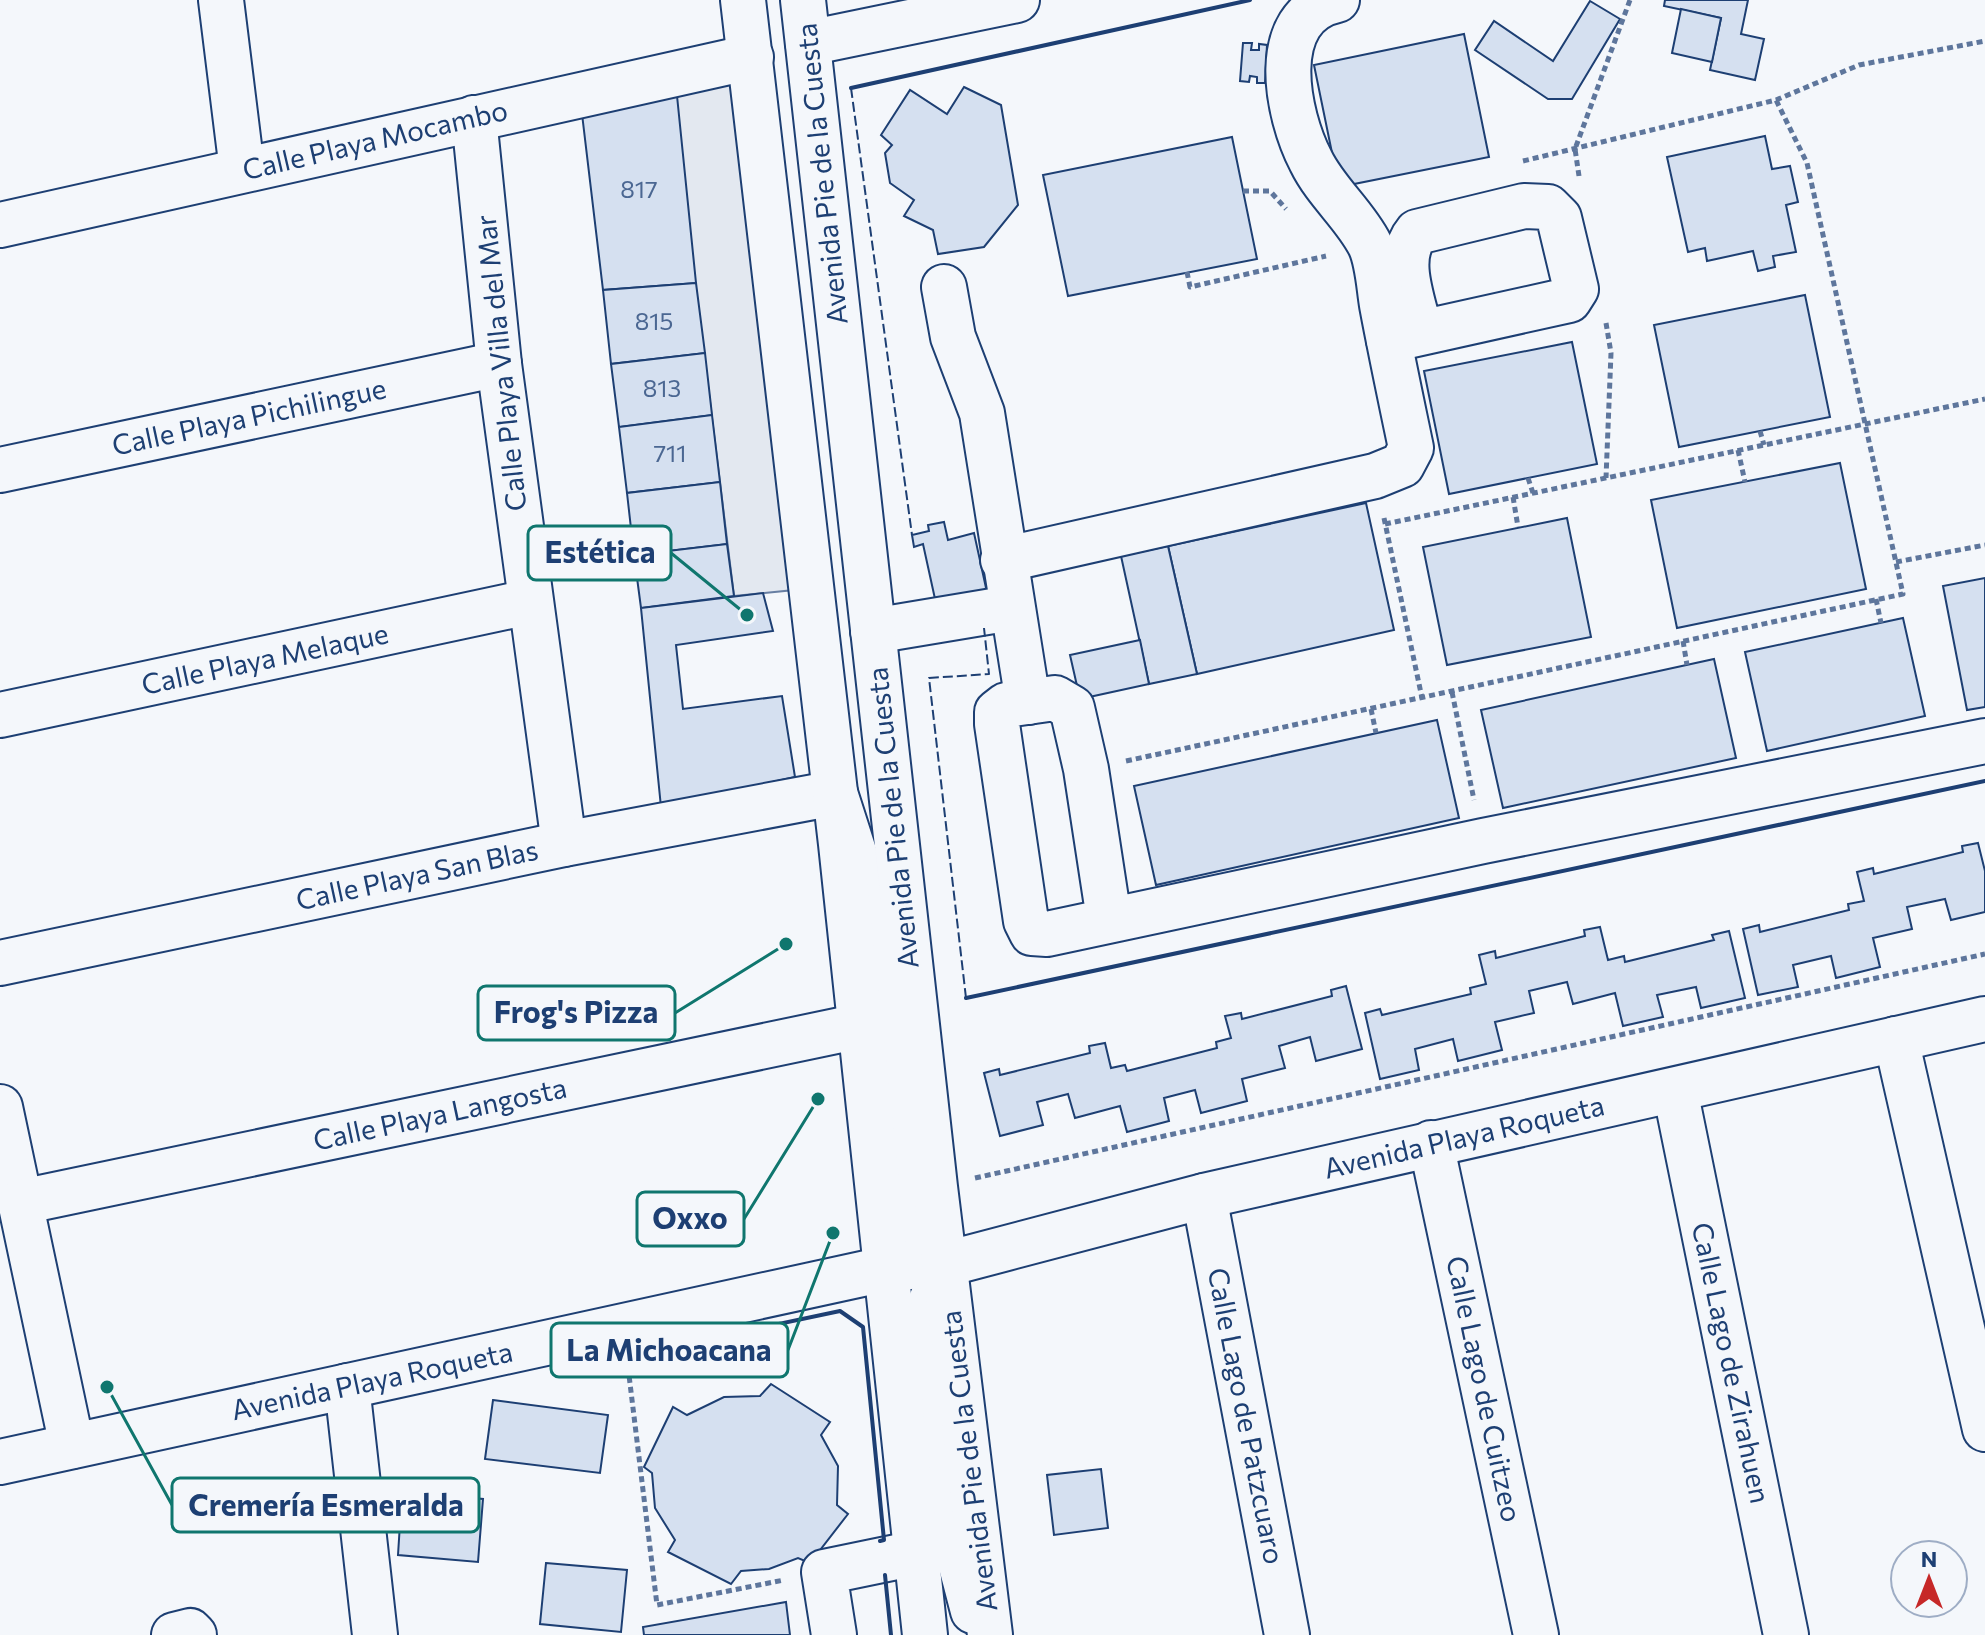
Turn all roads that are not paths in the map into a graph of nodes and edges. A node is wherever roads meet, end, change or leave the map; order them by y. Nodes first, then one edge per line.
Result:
1 (221, 0) edge
2 (743, 0) edge
3 (803, 0) edge
4 (1017, 0) edge
5 (1337, 0) edge
6 (808, 43) junction
7 (751, 57) junction
8 (474, 118) junction
9 (242, 170) junction
10 (0, 225) edge
11 (944, 287) dead end
12 (499, 364) junction
13 (0, 470) edge
14 (1003, 560) junction
15 (529, 602) junction
16 (1011, 608) junction
17 (873, 631) junction
18 (1028, 702) junction
19 (0, 715) edge
20 (1985, 741) edge
21 (835, 793) junction
22 (564, 844) junction
23 (1109, 919) junction
24 (0, 963) edge
25 (1985, 1019) edge
26 (860, 1026) junction
27 (1896, 1039) junction
28 (1675, 1090) junction
29 (0, 1107) edge
30 (1431, 1143) junction
31 (1204, 1196) junction
32 (21, 1202) junction
33 (946, 1264) junction
34 (885, 1269) junction
35 (347, 1386) junction
36 (1985, 1429) edge
37 (72, 1446) junction
38 (0, 1462) edge
39 (916, 1553) junction
40 (174, 1635) edge
41 (194, 1635) edge
42 (375, 1635) edge
43 (834, 1635) edge
44 (925, 1635) edge
45 (980, 1635) edge
46 (990, 1635) edge
47 (1287, 1635) edge
48 (1536, 1635) edge
49 (1786, 1635) edge

1 - 9 street
2 - 7 street, Avenida Pie de la Cuesta
3 - 6 street, Avenida Pie de la Cuesta
4 - 6 street, Calle Playa Mocambo
5 - 14 street
6 - 7 street, Calle Playa Mocambo
6 - 17 street, Avenida Pie de la Cuesta
7 - 8 street, Calle Playa Mocambo
7 - 21 street, Avenida Pie de la Cuesta
8 - 9 street, Calle Playa Mocambo
8 - 12 street, Calle Playa Villa del Mar
9 - 10 street, Calle Playa Mocambo
11 - 14 street
12 - 13 street, Calle Playa Pichilingue
12 - 15 street, Calle Playa Villa del Mar
14 - 16 street
15 - 19 street, Calle Playa Melaque
15 - 22 street, Calle Playa Villa del Mar
16 - 17 street
16 - 18 street
17 - 33 street, Avenida Pie de la Cuesta
18 - 23 street
18 - 23 street
20 - 23 street
21 - 22 street, Calle Playa San Blas
21 - 26 street, Avenida Pie de la Cuesta
21 - 34 street
22 - 24 street, Calle Playa San Blas
25 - 27 street, Avenida Playa Roqueta
26 - 32 street, Calle Playa Langosta
26 - 34 street, Avenida Pie de la Cuesta
27 - 28 street, Avenida Playa Roqueta
27 - 36 street
28 - 30 street, Avenida Playa Roqueta
28 - 49 street, Calle Lago de Zirahuen
29 - 32 street
30 - 31 street, Avenida Playa Roqueta
30 - 48 street, Calle Lago de Cuitzeo
31 - 33 street, Avenida Playa Roqueta
31 - 47 street, Calle Lago de Patzcuaro
32 - 37 street
33 - 34 street, Avenida Playa Roqueta
33 - 45 street
33 - 46 street, Avenida Pie de la Cuesta
34 - 35 street, Avenida Playa Roqueta
34 - 39 street, Avenida Pie de la Cuesta
35 - 37 street, Avenida Playa Roqueta
35 - 42 street
37 - 38 street, Avenida Playa Roqueta
39 - 43 street
39 - 44 street, Avenida Pie de la Cuesta
40 - 41 street

